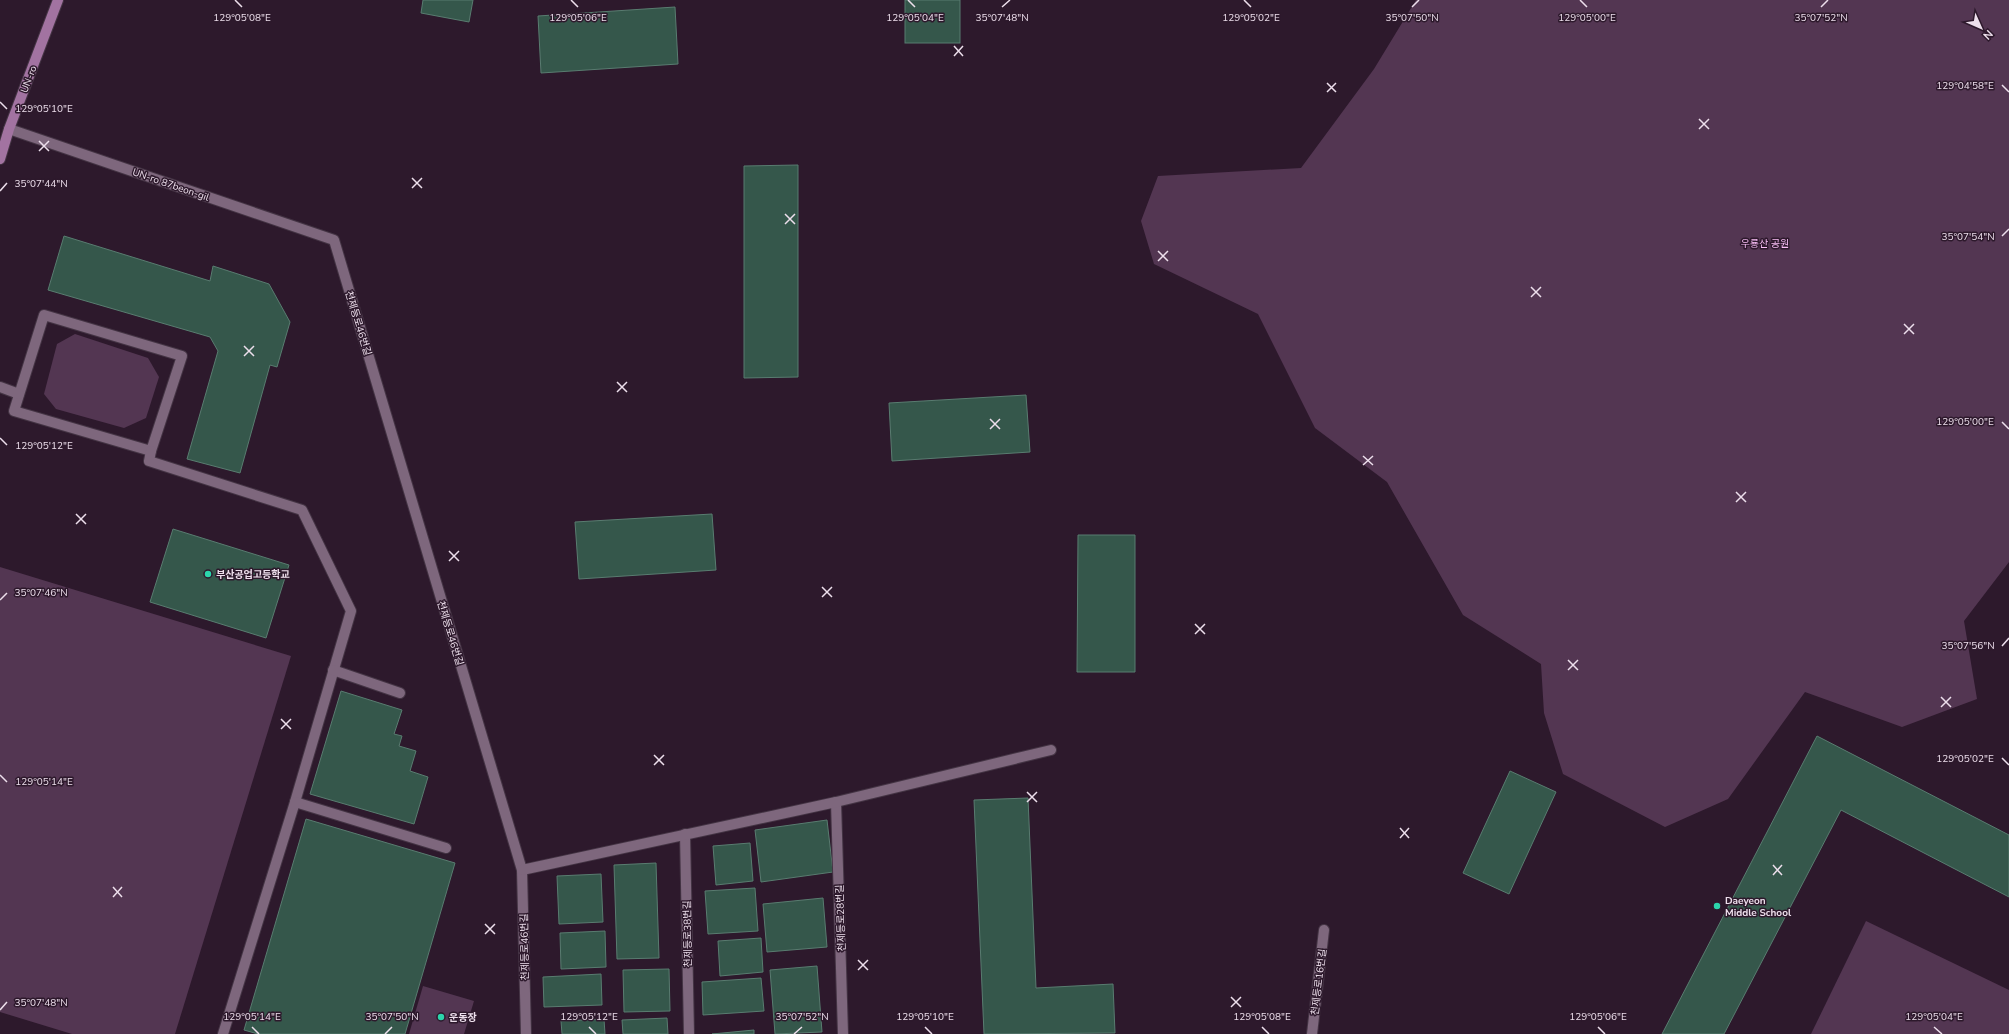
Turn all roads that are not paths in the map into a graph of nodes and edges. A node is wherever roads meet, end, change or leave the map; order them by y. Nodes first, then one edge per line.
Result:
1 (58, 0) edge
2 (9, 129) junction
3 (0, 159) edge
4 (334, 240) joint
5 (0, 387) edge
6 (19, 394) junction
7 (151, 451) junction
8 (333, 670) junction
9 (400, 692) dead end
10 (1051, 750) dead end
11 (295, 802) junction
12 (836, 802) junction
13 (685, 834) junction
14 (446, 848) dead end
15 (522, 870) junction
16 (1324, 930) dead end
17 (223, 1034) edge
18 (526, 1034) edge
19 (689, 1034) edge
20 (843, 1034) edge
21 (1312, 1034) edge

1 - 2 main road, UN-ro
2 - 3 main road, UN-ro
2 - 4 street, UN-ro 87beon-gil
4 - 15 street, 천제등로46번길
5 - 6 street
6 - 7 street
6 - 7 street
7 - 8 street
8 - 9 street
8 - 11 street
10 - 12 street
11 - 14 street
11 - 17 street
12 - 13 street
12 - 20 street, 천제등로28번길
13 - 15 street
13 - 19 street, 천제등로38번길
15 - 18 street, 천제등로46번길
16 - 21 street, 천제등로16번길

